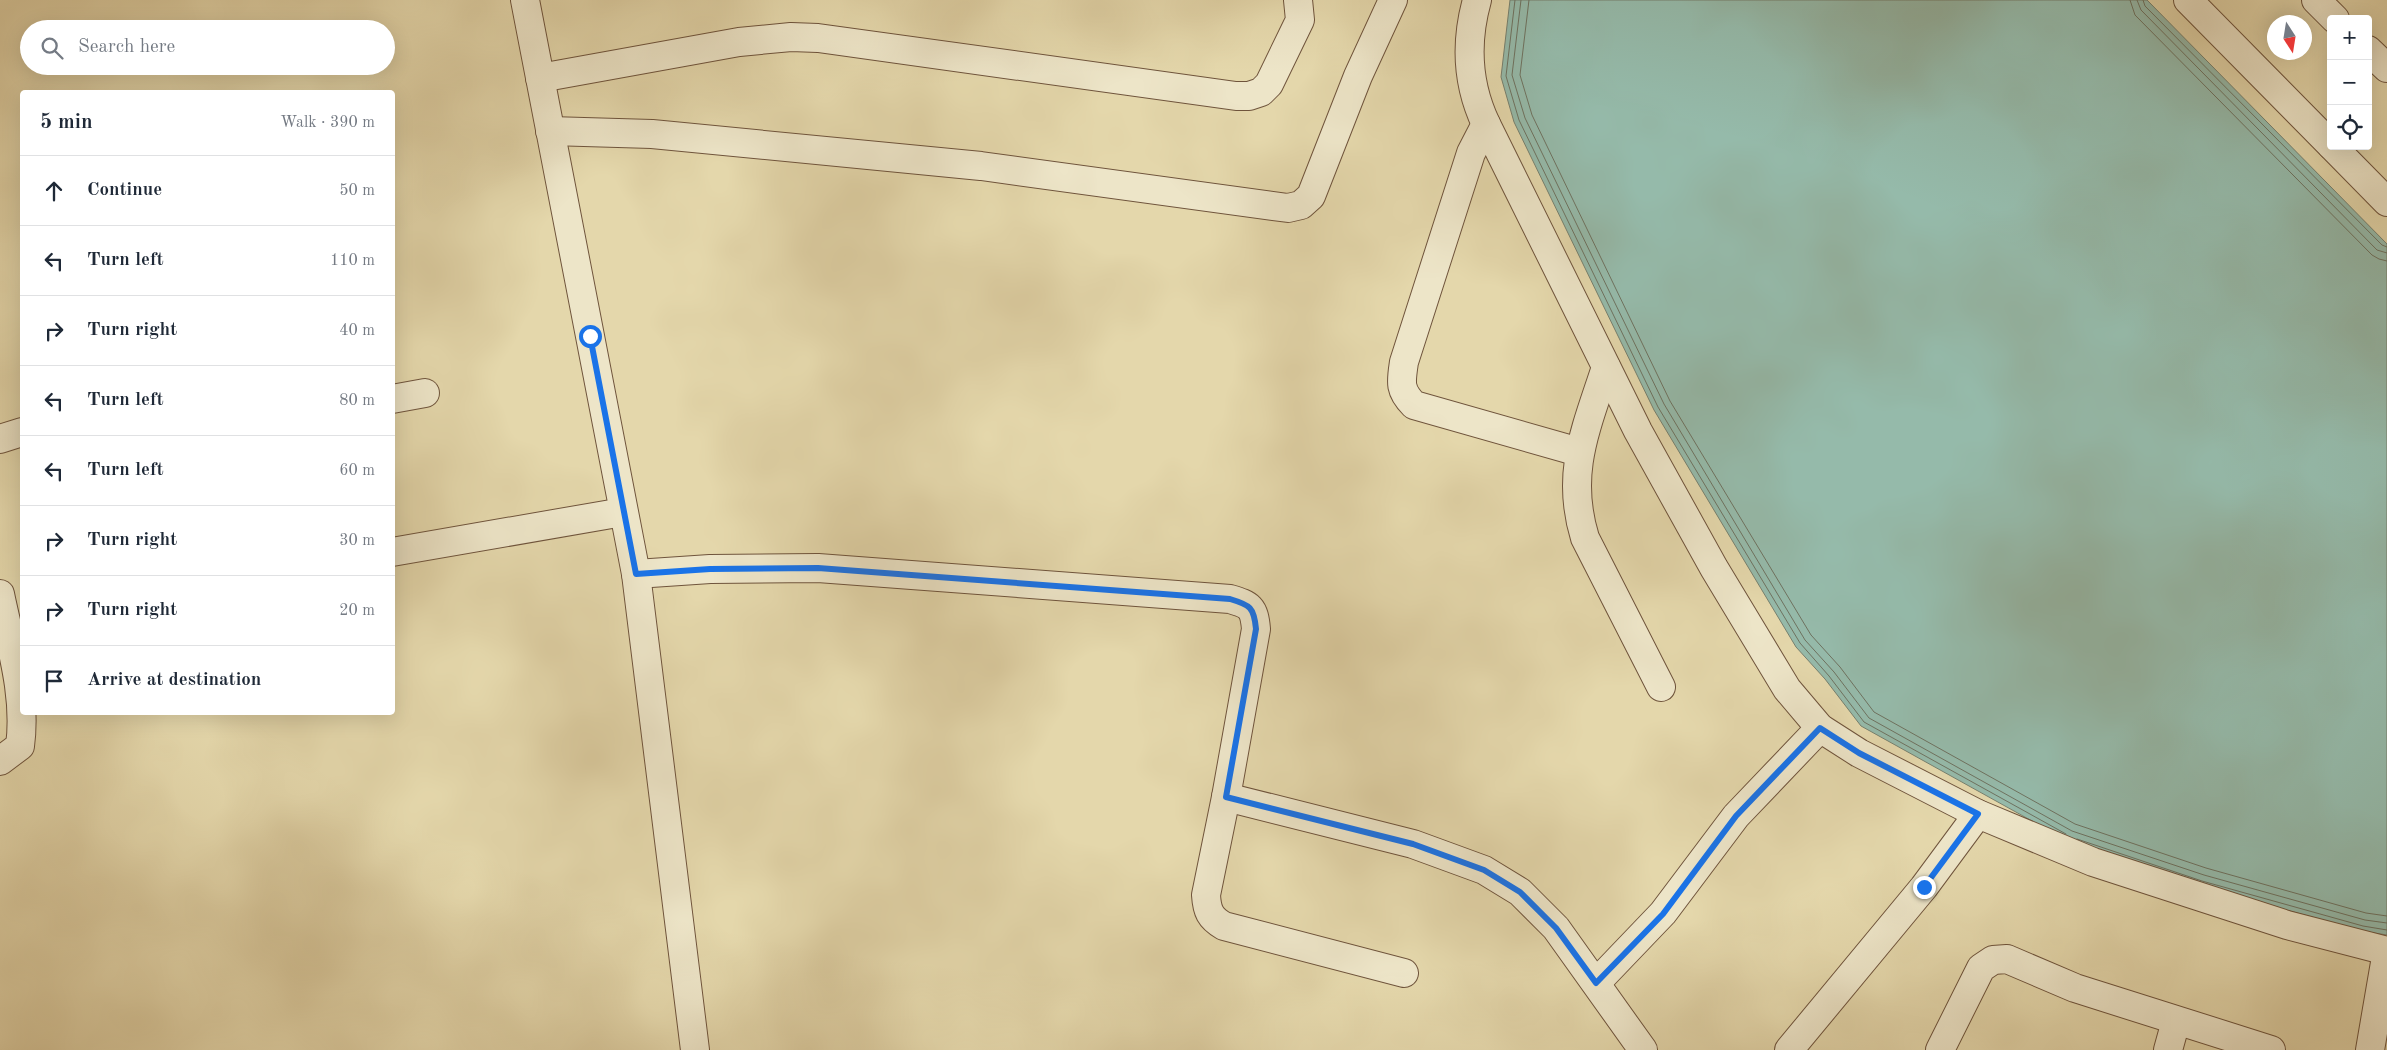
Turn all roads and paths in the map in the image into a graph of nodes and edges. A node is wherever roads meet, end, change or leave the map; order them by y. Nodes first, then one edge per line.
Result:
1 (525, 0) edge
2 (1298, 0) edge
3 (1392, 0) edge
4 (1477, 0) edge
5 (2188, 0) edge
6 (2316, 0) edge
7 (2331, 15) edge
8 (2372, 54) edge
9 (2387, 68) edge
10 (540, 78) junction
11 (1486, 124) junction
12 (550, 130) junction
13 (2327, 141) edge
14 (2336, 150) edge
15 (2387, 202) edge
16 (1606, 367) junction
17 (424, 393) dead end
18 (395, 398) edge
19 (20, 433) edge
20 (0, 438) edge
21 (1579, 452) junction
22 (623, 512) junction
23 (395, 551) edge
24 (636, 574) junction
25 (0, 594) edge
26 (1661, 687) dead end
27 (20, 696) edge
28 (22, 715) edge
29 (1820, 728) junction
30 (0, 761) edge
31 (1226, 797) junction
32 (1978, 814) junction
33 (2387, 950) edge
34 (1404, 973) dead end
35 (1596, 983) junction
36 (2176, 1021) junction
37 (695, 1050) edge
38 (1644, 1050) edge
39 (1789, 1050) edge
40 (1940, 1050) edge
41 (2168, 1050) edge
42 (2271, 1050) edge
43 (2370, 1050) edge

1 - 10 street
2 - 10 street
3 - 12 street
4 - 11 street
5 - 13 street
6 - 7 street
8 - 9 street
10 - 12 street
11 - 16 street
11 - 21 street
12 - 22 street
14 - 15 street
16 - 21 street
16 - 29 street
17 - 18 street
19 - 20 street
21 - 26 street
22 - 23 street
22 - 24 street
24 - 31 street
24 - 37 street
25 - 27 street
28 - 30 street
29 - 32 street
29 - 35 street
31 - 34 street
31 - 35 street
32 - 33 street
32 - 39 street
33 - 43 street
35 - 38 street
36 - 40 street
36 - 41 street
36 - 42 street

